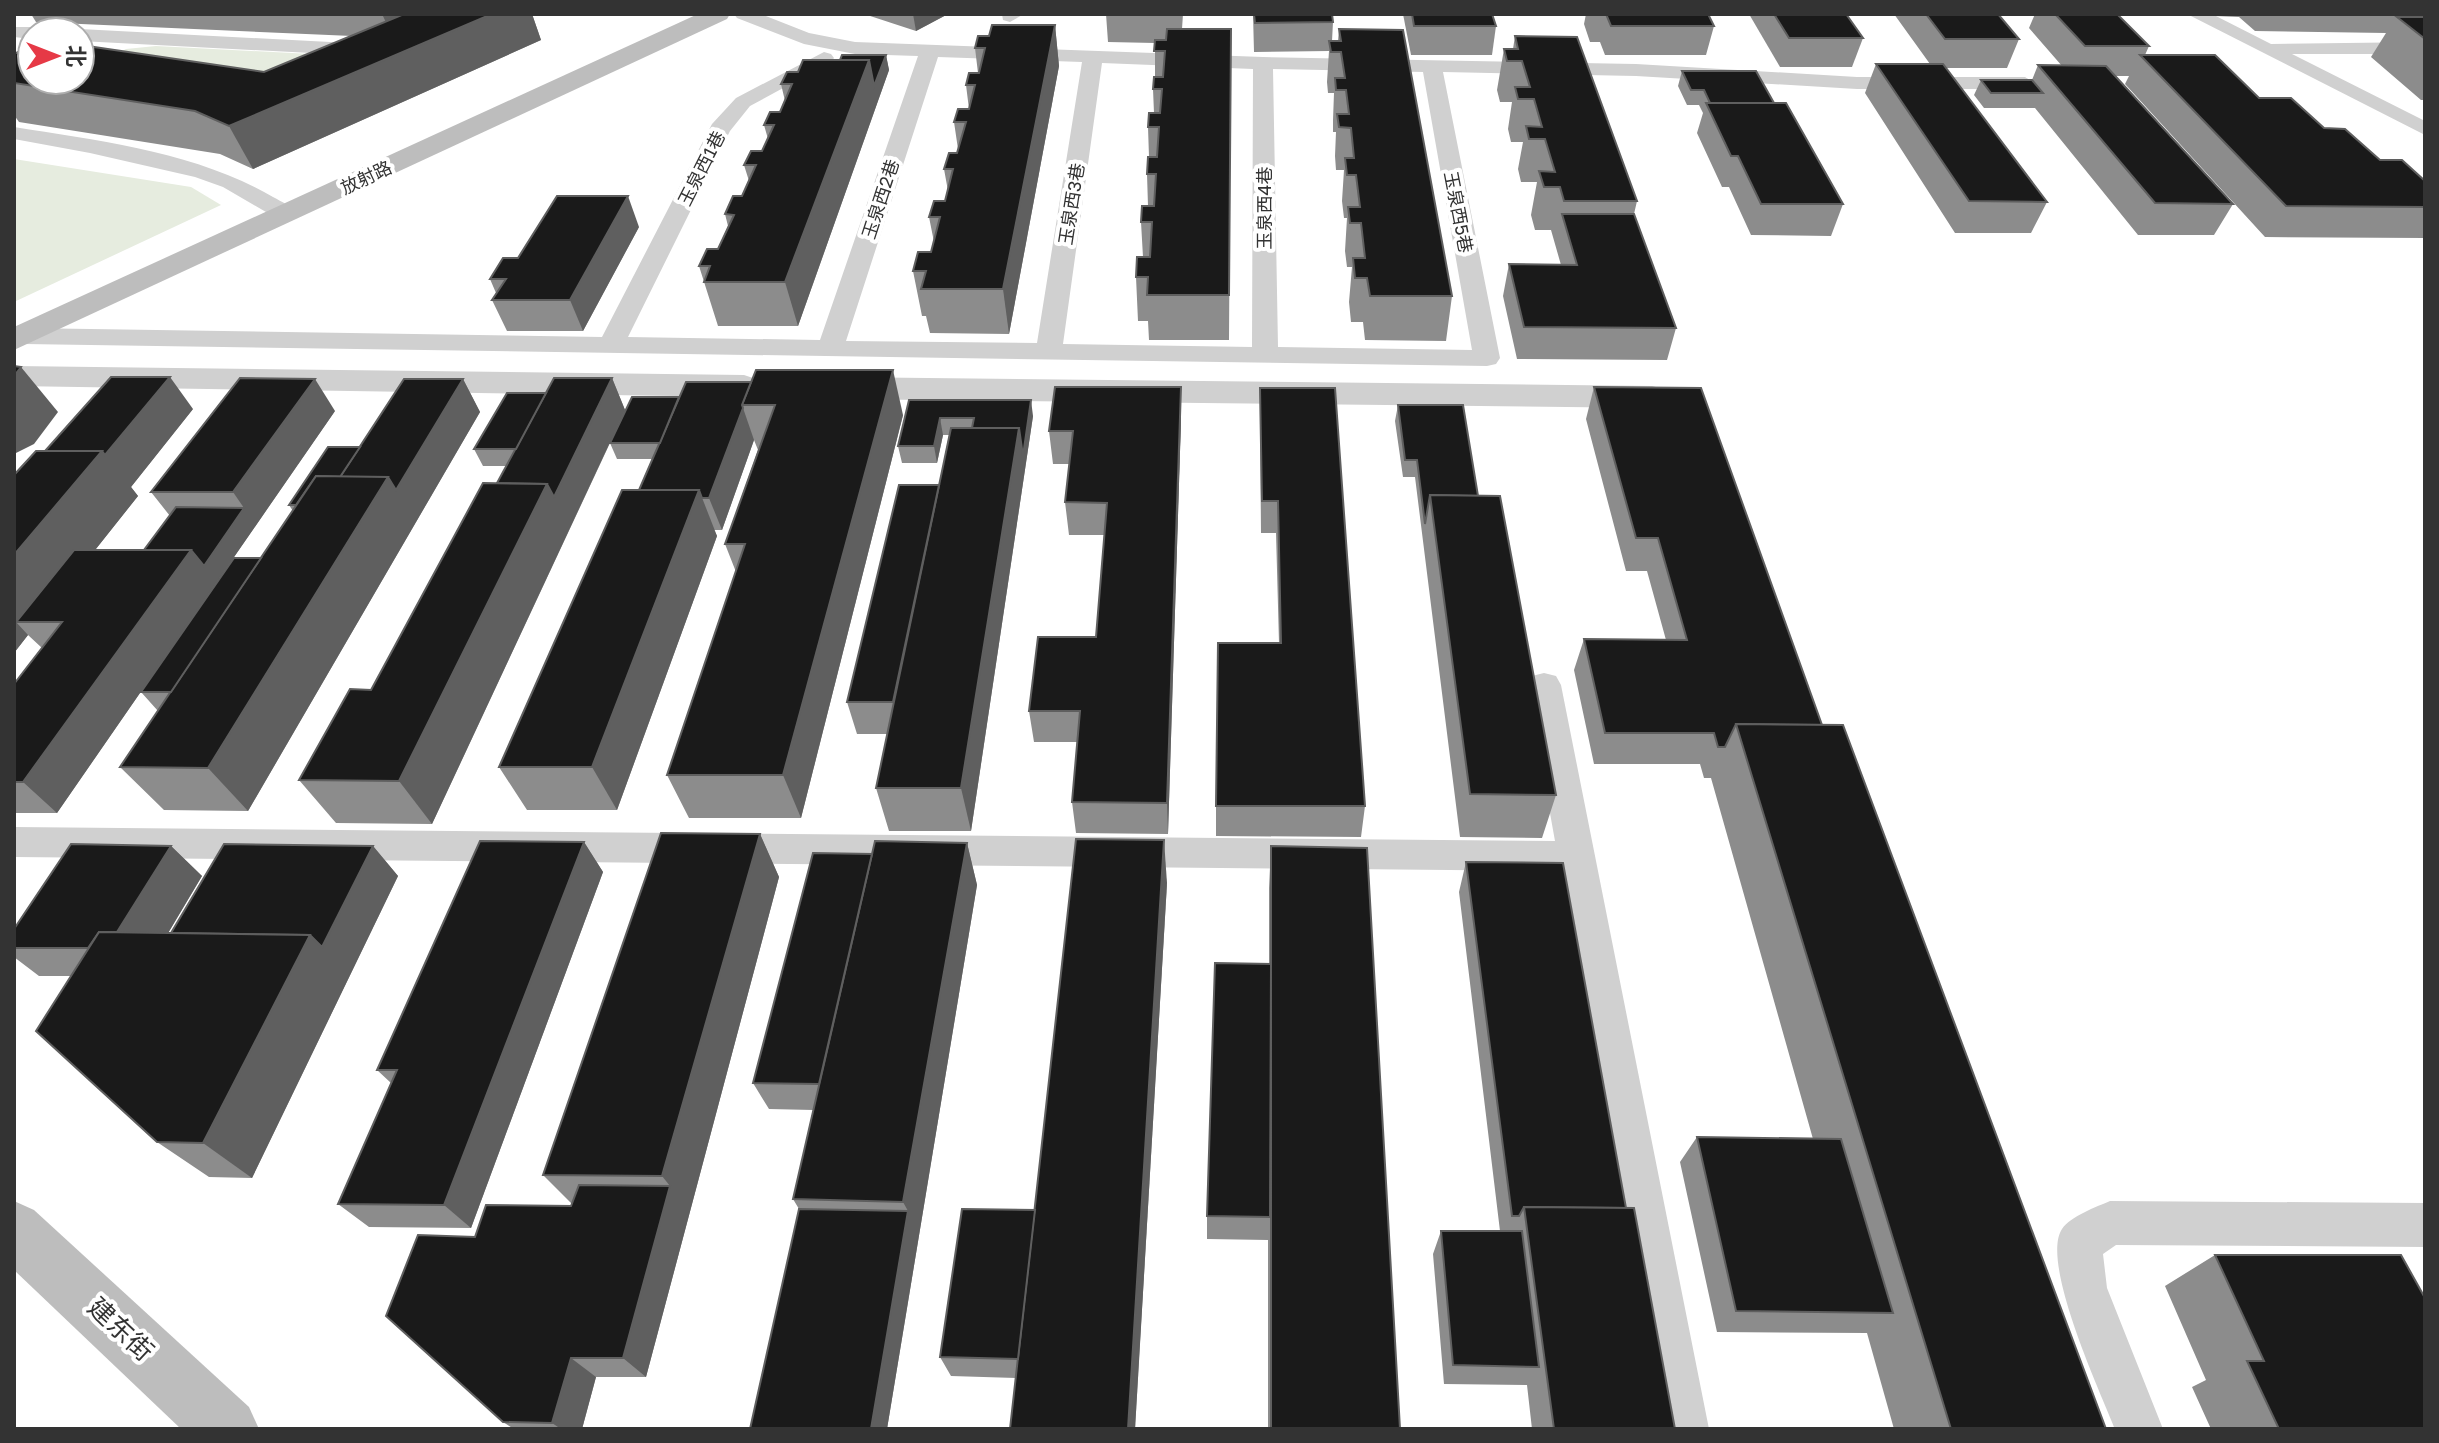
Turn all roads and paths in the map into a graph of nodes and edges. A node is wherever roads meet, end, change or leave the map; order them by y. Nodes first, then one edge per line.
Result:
1 (718, 14) edge
2 (744, 14) edge
3 (2197, 14) edge
4 (96, 36) edge
5 (116, 37) junction
6 (96, 47) edge
7 (846, 47) junction
8 (2269, 48) junction
9 (2425, 48) edge
10 (380, 50) edge
11 (930, 51) junction
12 (1093, 57) junction
13 (1263, 63) junction
14 (1432, 66) junction
15 (2046, 83) edge
16 (2414, 116) edge
17 (2425, 129) edge
18 (14, 133) edge
19 (286, 214) junction
20 (19, 338) edge
21 (612, 343) junction
22 (831, 347) junction
23 (1049, 350) junction
24 (1265, 354) junction
25 (14, 376) edge
26 (1683, 397) edge
27 (1544, 685) dead end
28 (14, 842) edge
29 (1577, 856) junction
30 (2425, 1225) edge
31 (14, 1230) edge
32 (227, 1429) edge
33 (1685, 1429) edge
34 (2139, 1429) edge

1 - 19 street, 放射路
2 - 7 lane
3 - 8 lane
4 - 5 lane
5 - 6 lane
5 - 10 lane
7 - 11 lane
7 - 21 lane, 玉泉西1巷
8 - 9 lane
8 - 16 lane
11 - 12 lane
11 - 22 lane, 玉泉西2巷
12 - 13 lane
12 - 23 lane, 玉泉西3巷
13 - 14 lane
13 - 24 lane, 玉泉西4巷
14 - 15 lane
14 - 24 lane, 玉泉西5巷
16 - 17 lane
18 - 19 lane
19 - 20 street, 放射路
20 - 21 lane
21 - 22 lane
22 - 23 lane
23 - 24 lane
25 - 26 street
27 - 29 lane
28 - 29 lane
29 - 33 lane
30 - 34 lane
31 - 32 street, 建东街

